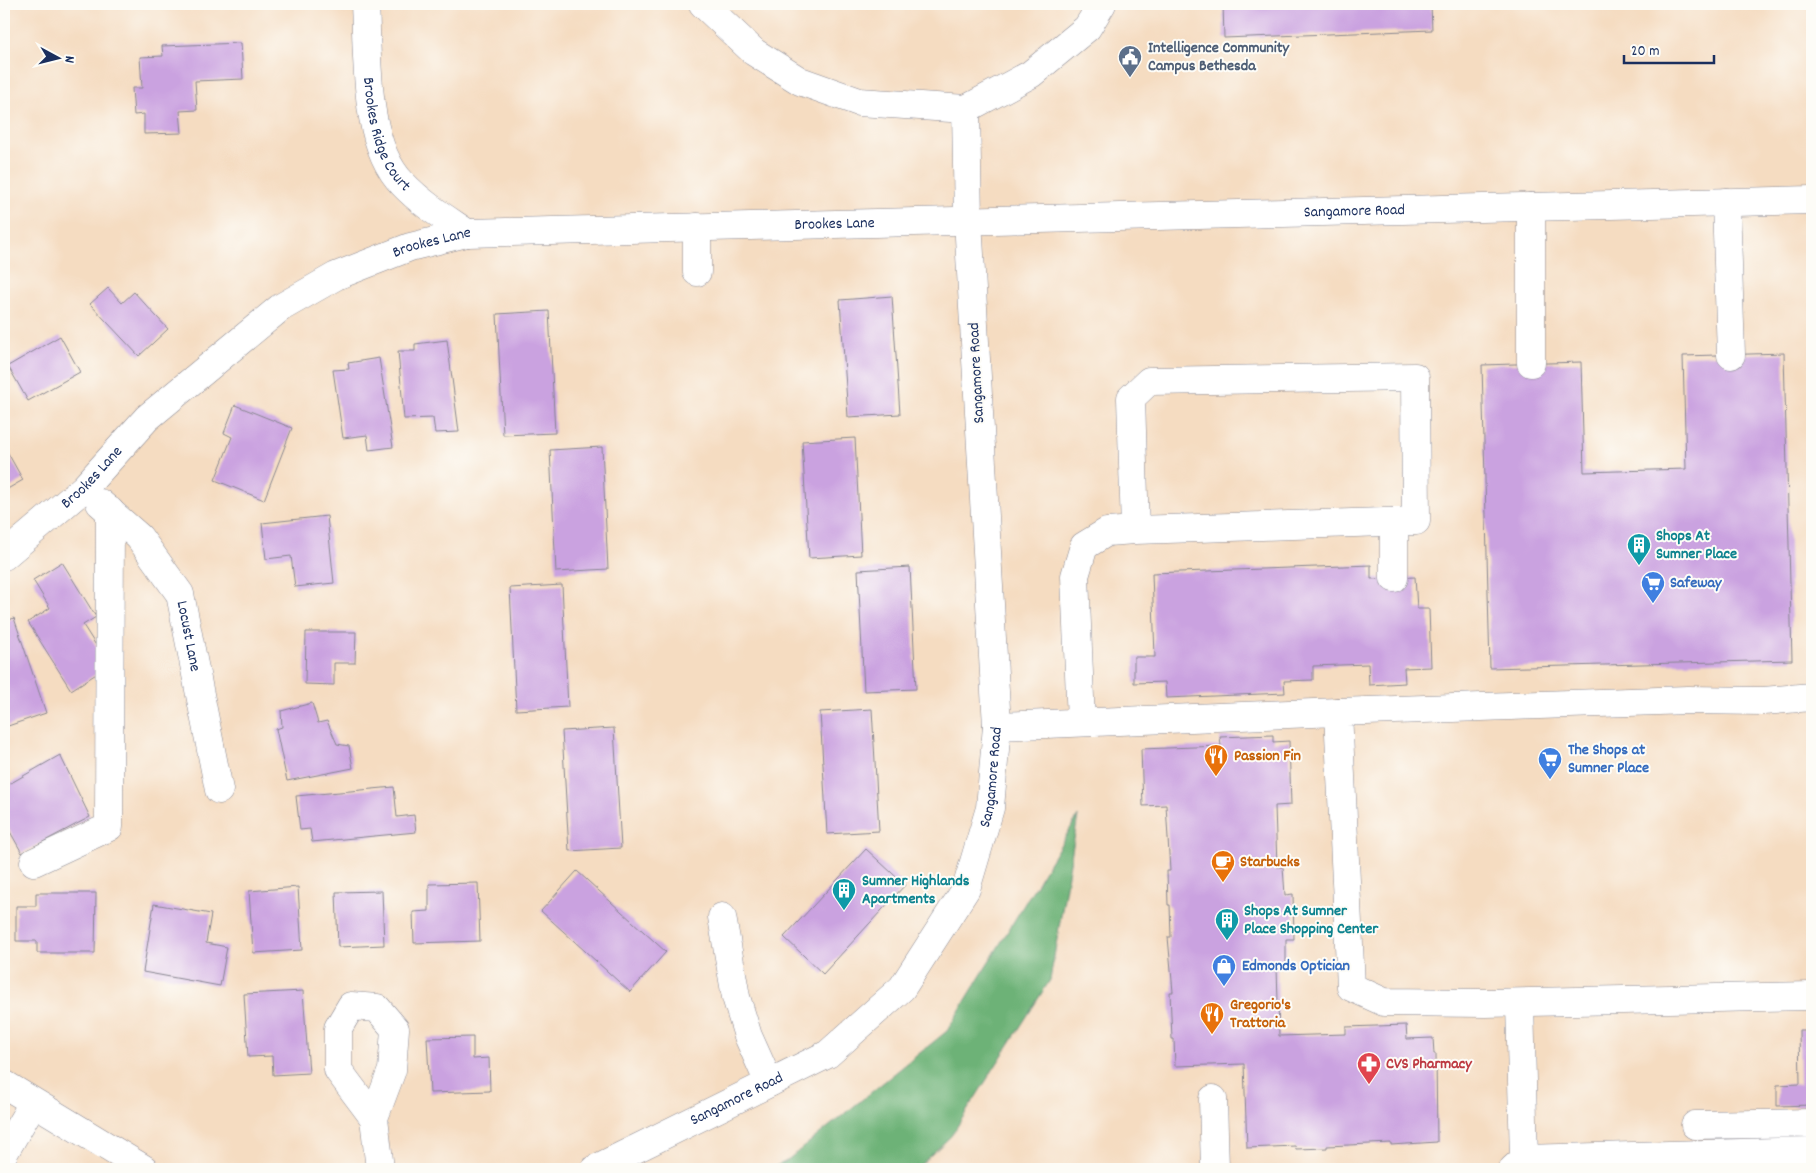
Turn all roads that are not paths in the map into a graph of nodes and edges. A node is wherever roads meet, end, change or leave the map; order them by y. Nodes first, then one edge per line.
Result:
1 (365, 4) edge
2 (703, 4) edge
3 (1102, 4) edge
4 (966, 109) junction
5 (1812, 200) edge
6 (1726, 202) junction
7 (1531, 207) junction
8 (968, 220) junction
9 (697, 227) junction
10 (467, 233) junction
11 (697, 272) dead end
12 (1730, 355) dead end
13 (1531, 363) dead end
14 (84, 488) junction
15 (110, 511) junction
16 (1405, 521) junction
17 (1135, 530) junction
18 (4, 556) edge
19 (1394, 578) dead end
20 (1812, 697) edge
21 (1338, 712) junction
22 (1080, 722) junction
23 (997, 726) junction
24 (219, 790) dead end
25 (34, 862) dead end
26 (722, 917) dead end
27 (1812, 996) edge
28 (1520, 1003) junction
29 (769, 1083) junction
30 (4, 1084) edge
31 (1213, 1099) dead end
32 (33, 1103) junction
33 (374, 1118) dead end
34 (1812, 1123) edge
35 (1695, 1125) dead end
36 (1812, 1151) edge
37 (4, 1153) edge
38 (1519, 1164) edge
39 (144, 1169) edge
40 (380, 1169) edge
41 (595, 1169) edge
42 (1215, 1169) edge

1 - 10 street, Brookes Ridge Court
2 - 4 street
3 - 4 street
4 - 8 street
5 - 6 street, Sangamore Road
6 - 7 street, Sangamore Road
6 - 12 street
7 - 8 street, Sangamore Road
7 - 13 street
8 - 9 street, Brookes Lane
8 - 23 street, Sangamore Road
9 - 10 street, Brookes Lane
9 - 11 street
10 - 14 street, Brookes Lane
14 - 15 street, Locust Lane
14 - 18 street, Brookes Lane
15 - 24 street, Locust Lane
15 - 25 street
16 - 17 street
16 - 17 street
16 - 19 street
17 - 22 street
20 - 21 street
21 - 22 street
21 - 28 street
22 - 23 street
23 - 29 street, Sangamore Road
26 - 29 street
27 - 28 street
28 - 38 street
29 - 41 street, Sangamore Road
30 - 32 street
31 - 42 street
32 - 37 street
32 - 39 street
33 - 40 street
34 - 35 street
36 - 38 street

